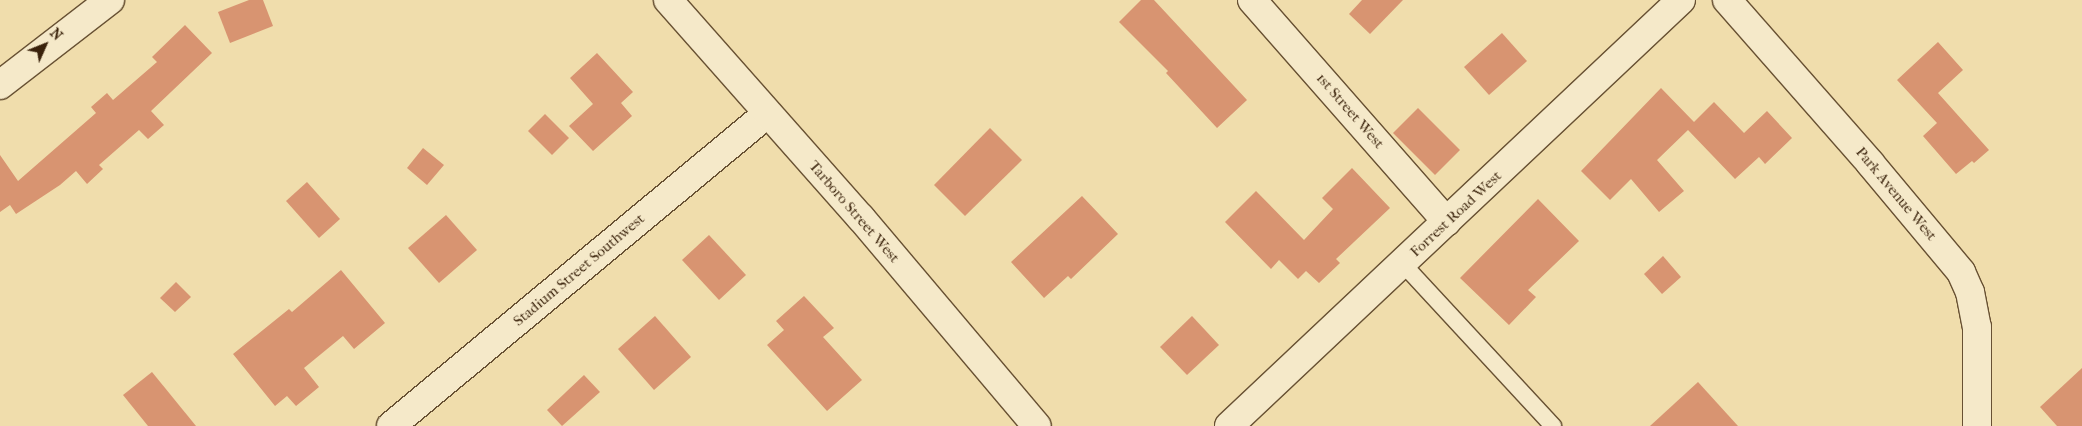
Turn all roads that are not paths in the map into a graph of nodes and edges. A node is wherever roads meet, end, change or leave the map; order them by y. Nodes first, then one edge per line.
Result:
1 (110, 0) edge
2 (668, 0) edge
3 (1252, 0) edge
4 (1681, 0) edge
5 (1727, 0) edge
6 (0, 85) edge
7 (767, 114) junction
8 (1447, 222) junction
9 (1403, 264) junction
10 (391, 426) edge
11 (1037, 426) edge
12 (1229, 426) edge
13 (1553, 426) edge
14 (1977, 426) edge

1 - 6 street
2 - 7 street, Tarboro Street West
3 - 8 street, 1st Street West
4 - 8 street, Forrest Road West
5 - 14 street, Park Avenue West
7 - 10 street, Stadium Street Southwest
7 - 11 street, Tarboro Street West
8 - 9 street, Forrest Road West
9 - 12 street, Forrest Road West
9 - 13 lane

